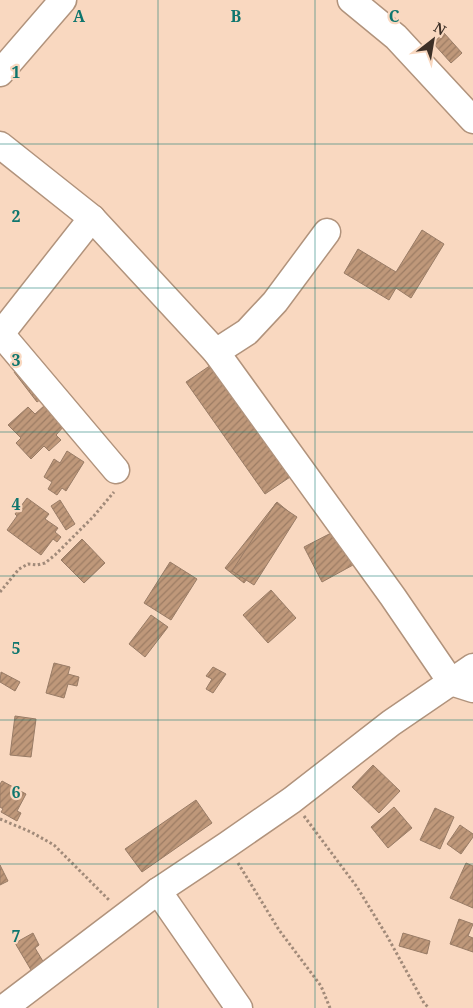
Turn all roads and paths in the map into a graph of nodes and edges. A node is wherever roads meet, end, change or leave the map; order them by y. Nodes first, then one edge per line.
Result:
1 (63, 0) edge
2 (351, 0) edge
3 (0, 73) edge
4 (473, 120) edge
5 (0, 144) edge
6 (92, 218) junction
7 (327, 232) dead end
8 (0, 335) edge
9 (216, 352) junction
10 (116, 470) joint
11 (0, 592) edge
12 (473, 667) edge
13 (462, 685) edge
14 (292, 800) junction
15 (0, 819) edge
16 (227, 845) junction
17 (158, 891) junction
18 (124, 916) junction
19 (4, 1008) edge
20 (239, 1008) edge
21 (330, 1008) edge
22 (429, 1008) edge

1 - 3 street
2 - 4 street
5 - 6 street
6 - 8 street
6 - 9 street
7 - 9 street
8 - 10 street
9 - 13 street
10 - 11 path
12 - 13 street
13 - 14 street
14 - 16 street
14 - 22 path
15 - 18 path
16 - 17 street
16 - 21 path
17 - 18 street
17 - 20 street
18 - 19 street

